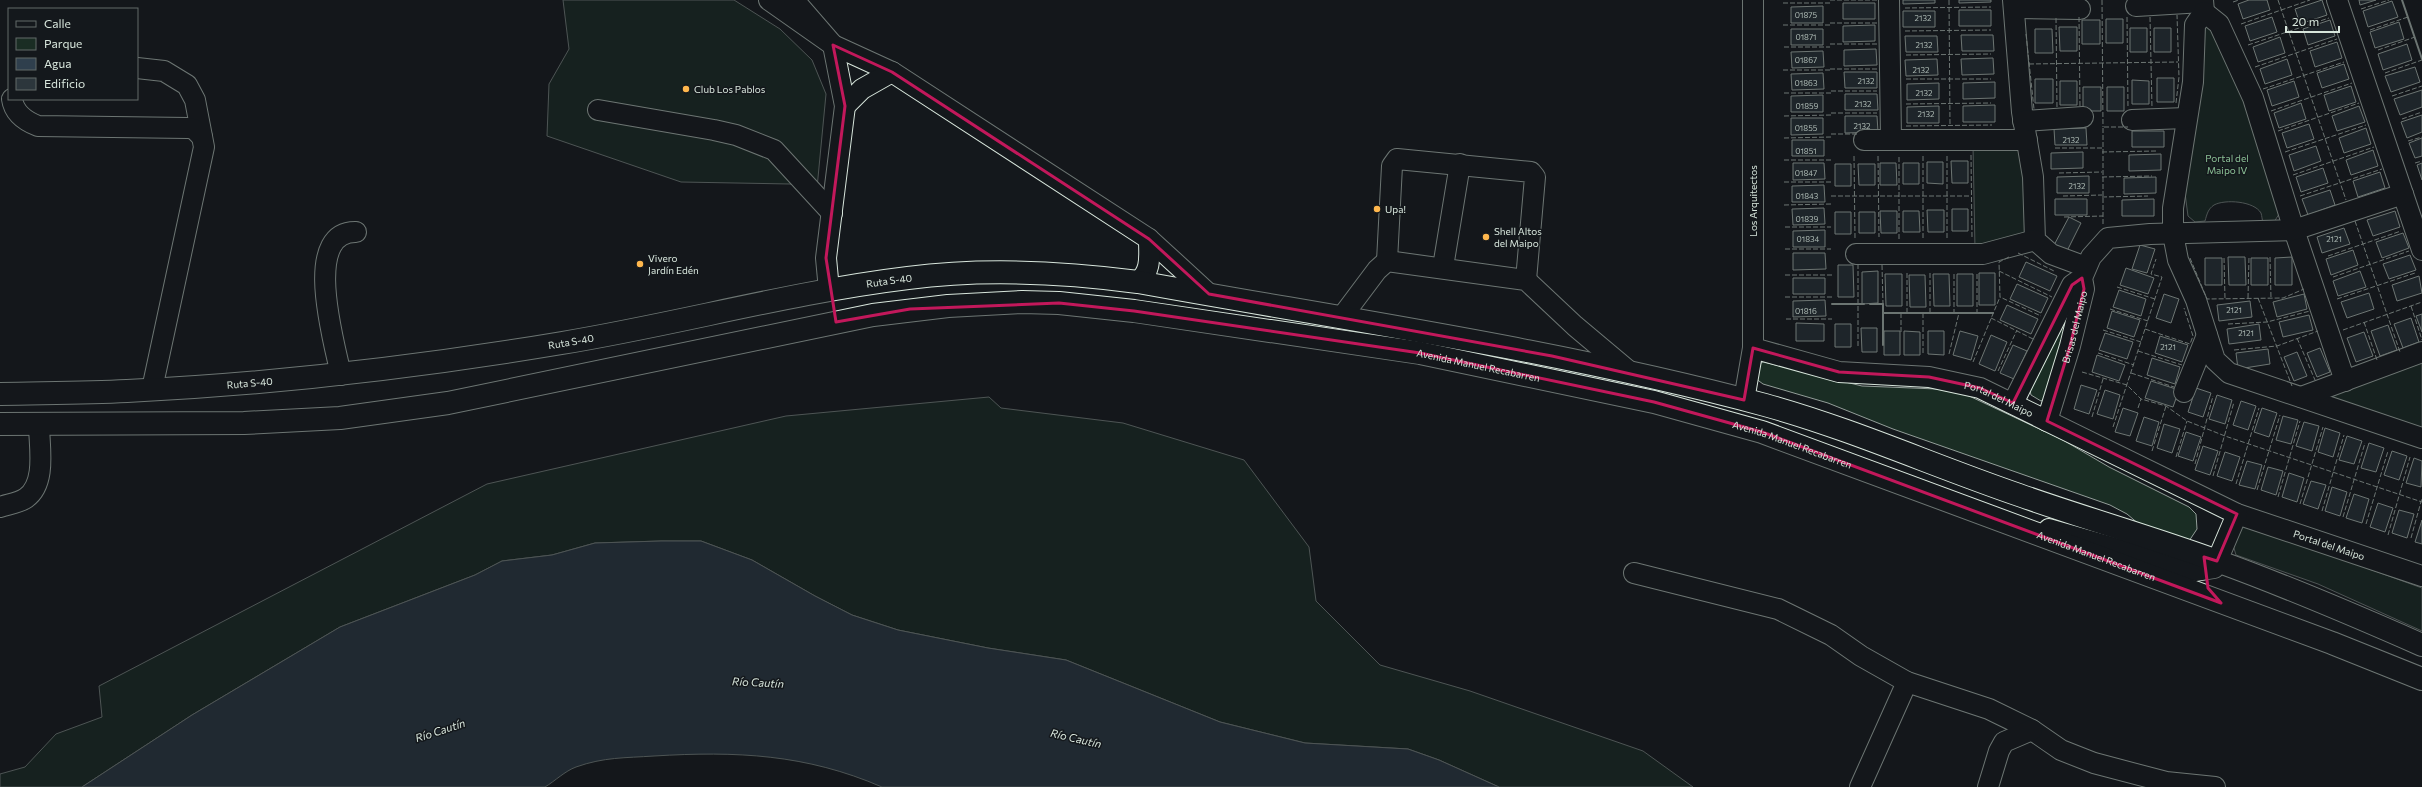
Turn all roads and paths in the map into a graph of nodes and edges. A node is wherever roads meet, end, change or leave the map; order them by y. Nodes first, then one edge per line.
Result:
1 (769, 0) edge
2 (794, 0) edge
3 (1753, 0) edge
4 (1889, 0) edge
5 (2337, 0) edge
6 (2013, 4) edge
7 (2203, 5) edge
8 (2136, 6) dead end
9 (2080, 9) dead end
10 (833, 45) junction
11 (138, 68) edge
12 (892, 72) junction
13 (12, 100) edge
14 (845, 106) junction
15 (598, 110) dead end
16 (2083, 117) dead end
17 (2186, 118) junction
18 (2132, 120) dead end
19 (2025, 130) junction
20 (202, 137) junction
21 (1892, 139) junction
22 (1864, 140) dead end
23 (1460, 164) junction
24 (2403, 194) junction
25 (832, 213) junction
26 (2294, 230) junction
27 (356, 232) dead end
28 (2174, 234) junction
29 (1149, 239) junction
30 (2035, 240) junction
31 (2422, 250) edge
32 (1856, 254) dead end
33 (1387, 261) junction
34 (1443, 267) junction
35 (2084, 272) junction
36 (1526, 280) junction
37 (1138, 282) junction
38 (829, 290) junction
39 (1209, 294) junction
40 (1341, 318) junction
41 (836, 322) junction
42 (2207, 335) junction
43 (1753, 348) junction
44 (2422, 352) edge
45 (1631, 373) junction
46 (341, 374) junction
47 (2345, 381) junction
48 (152, 389) junction
49 (2184, 392) dead end
50 (0, 394) edge
51 (2302, 397) junction
52 (1744, 400) junction
53 (2013, 403) junction
54 (2047, 421) junction
55 (0, 424) edge
56 (39, 424) junction
57 (2422, 438) edge
58 (0, 507) edge
59 (2231, 511) junction
60 (1984, 516) junction
61 (2209, 563) junction
62 (1634, 573) dead end
63 (2422, 576) edge
64 (2221, 603) junction
65 (2422, 645) edge
66 (2422, 679) edge
67 (1907, 682) junction
68 (2032, 730) junction
69 (1860, 787) edge
70 (1988, 787) edge
71 (2215, 787) edge

1 - 10 street
2 - 10 street
3 - 43 street, Los Arquitectos
4 - 21 street
5 - 24 street
6 - 9 street
6 - 19 street
7 - 8 street
7 - 17 street
7 - 26 street
10 - 12 street
10 - 14 street
11 - 20 street
12 - 14 street
12 - 29 street
13 - 20 street
14 - 25 street
15 - 25 street
16 - 19 street
17 - 18 street
17 - 28 street
19 - 21 street
19 - 30 street
20 - 48 street
21 - 22 street
23 - 33 street
23 - 34 street
23 - 36 street
24 - 26 street
24 - 31 street
25 - 38 street
26 - 28 street
26 - 47 street
27 - 46 street
28 - 35 street
28 - 42 street
29 - 37 street
29 - 39 street
30 - 32 street
30 - 35 street
33 - 34 street
33 - 40 street
34 - 36 street
35 - 53 street, Brisas del Maipo
35 - 54 street, Brisas del Maipo
36 - 45 street
37 - 38 main road, Ruta S-40
37 - 39 main road
38 - 41 main road
38 - 46 main road, Ruta S-40
39 - 40 main road
40 - 45 main road
41 - 56 main road
41 - 60 main road, Avenida Manuel Recabarren
42 - 49 street
42 - 51 street
43 - 52 street, Los Arquitectos
43 - 53 street, Portal del Maipo
44 - 47 street
45 - 52 main road
46 - 48 main road, Ruta S-40
47 - 51 street
48 - 50 main road, Ruta S-40
51 - 57 street
52 - 61 main road
53 - 54 street, Portal del Maipo
54 - 59 street, Portal del Maipo
55 - 56 main road
56 - 58 street
59 - 61 street
59 - 63 street, Portal del Maipo
60 - 61 street
60 - 64 main road, Avenida Manuel Recabarren
61 - 64 street
61 - 65 main road
62 - 67 street
64 - 66 main road, Avenida Manuel Recabarren
67 - 68 street
67 - 69 street
68 - 70 street
68 - 71 street

